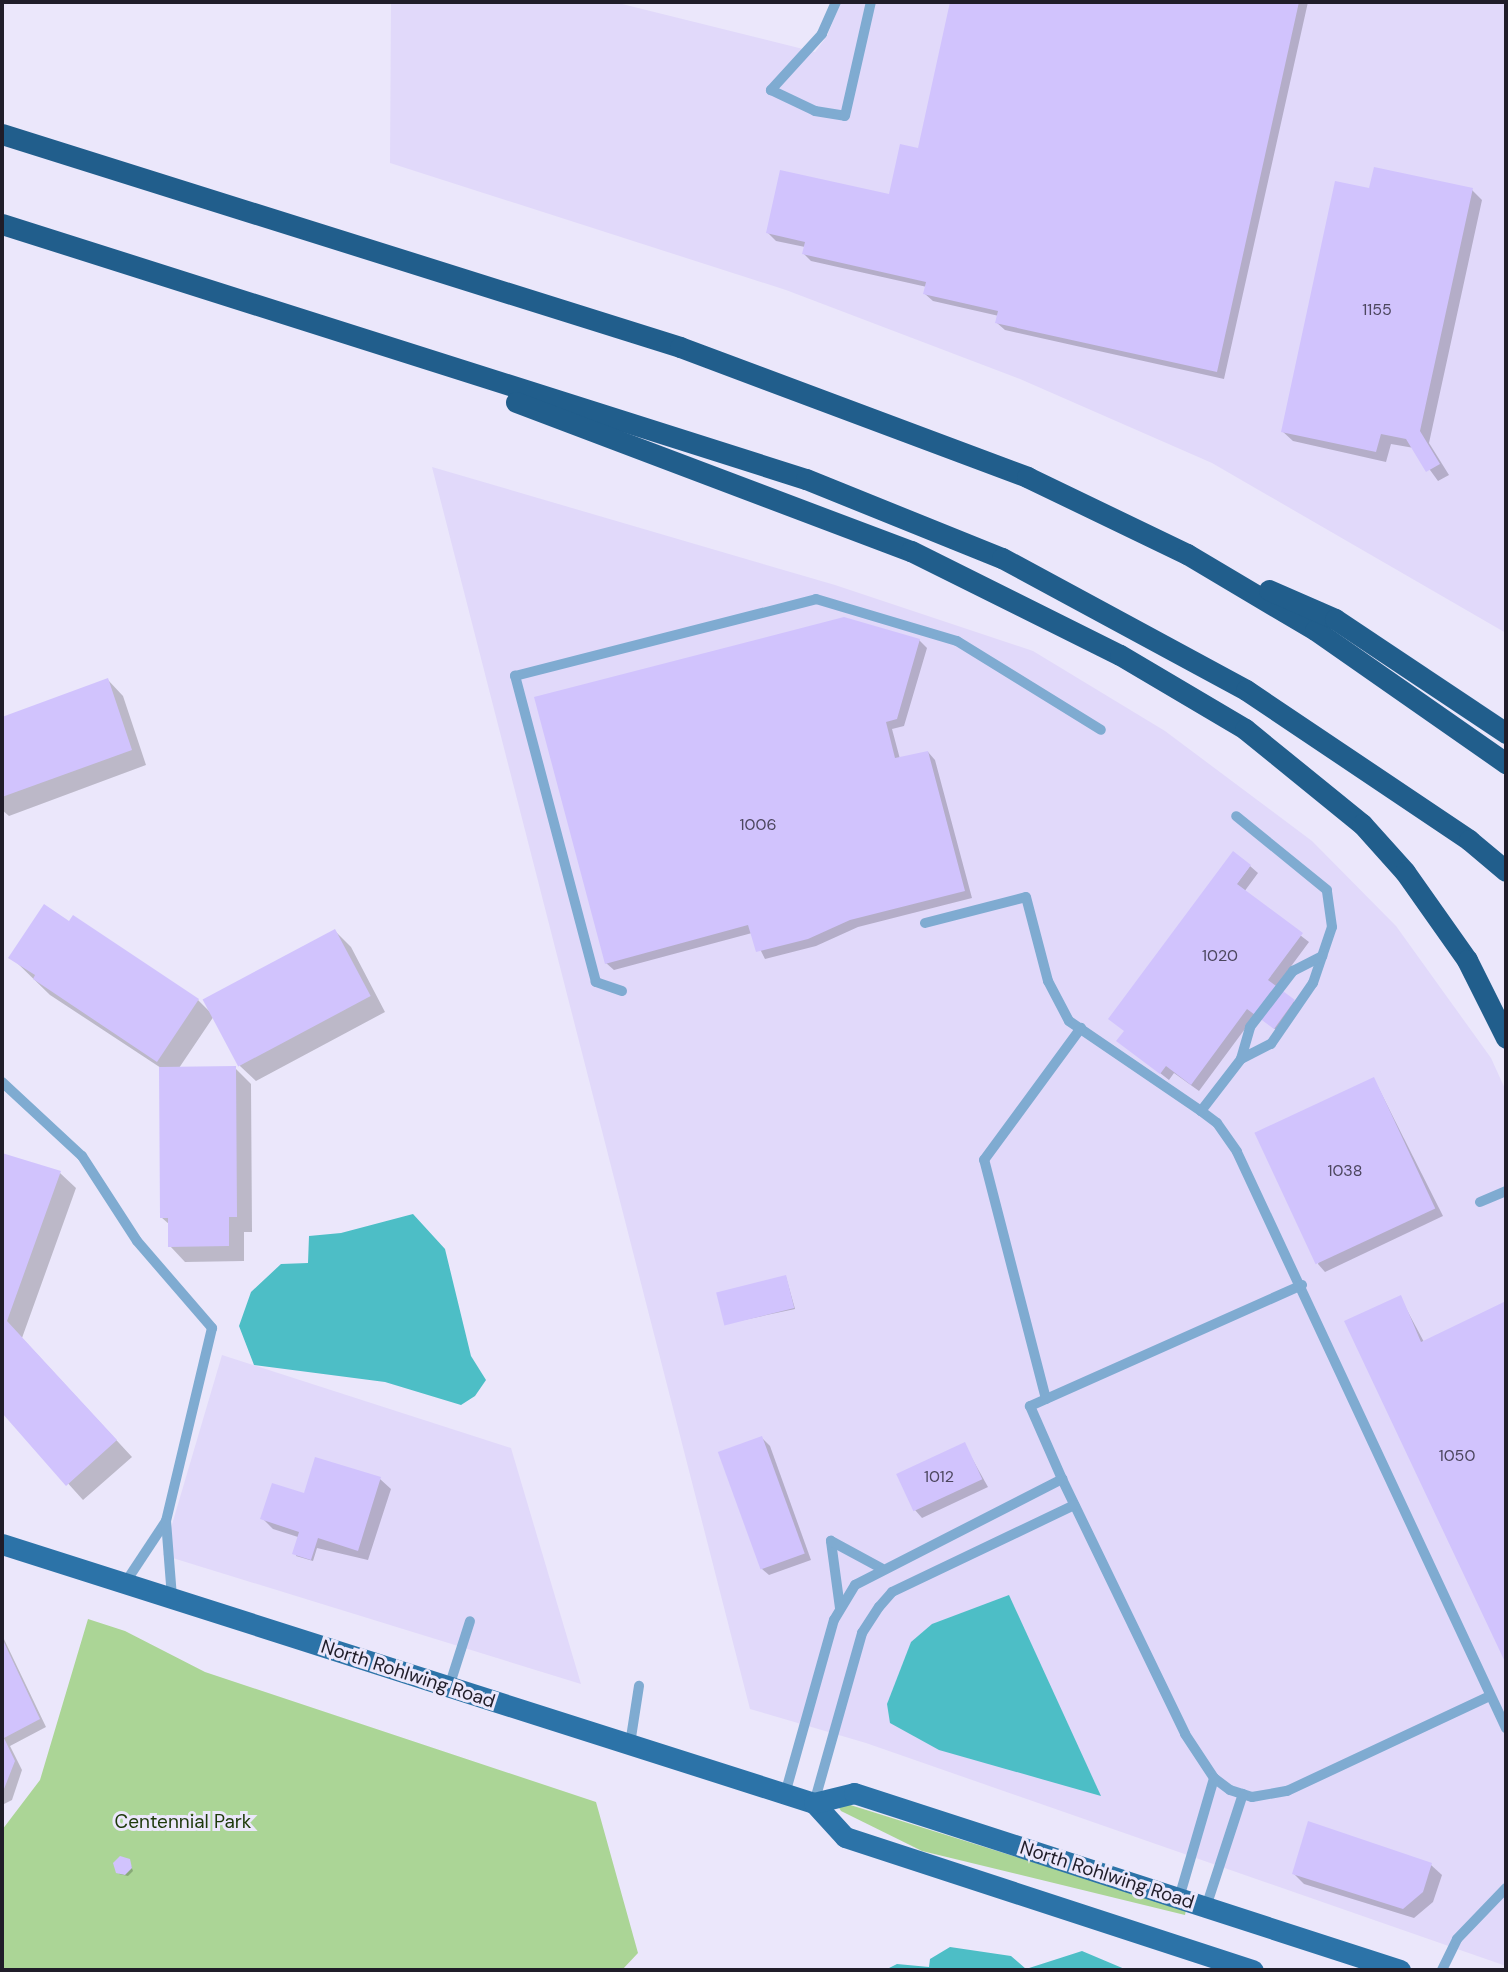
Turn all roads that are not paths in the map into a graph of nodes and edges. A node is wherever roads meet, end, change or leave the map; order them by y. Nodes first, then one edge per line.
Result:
1 (836, 2) edge
2 (871, 2) edge
3 (2, 134) edge
4 (2, 224) edge
5 (365, 342) junction
6 (1187, 554) junction
7 (1101, 730) dead end
8 (1506, 733) edge
9 (1506, 763) edge
10 (1236, 816) dead end
11 (1506, 871) edge
12 (925, 923) dead end
13 (1322, 956) junction
14 (622, 991) dead end
15 (1081, 1028) junction
16 (1506, 1038) edge
17 (1241, 1059) junction
18 (2, 1082) edge
19 (1201, 1111) junction
20 (1506, 1191) edge
21 (1480, 1202) dead end
22 (1302, 1285) junction
23 (1046, 1399) junction
24 (1062, 1479) junction
25 (1074, 1505) junction
26 (166, 1521) junction
27 (2, 1544) edge
28 (881, 1568) junction
29 (125, 1583) junction
30 (172, 1598) junction
31 (839, 1608) junction
32 (471, 1621) dead end
33 (639, 1686) dead end
34 (449, 1687) junction
35 (1490, 1696) junction
36 (1506, 1728) edge
37 (630, 1745) junction
38 (1214, 1778) junction
39 (785, 1794) junction
40 (1243, 1794) junction
41 (814, 1803) junction
42 (1506, 1888) edge
43 (1178, 1899) junction
44 (1206, 1908) junction
45 (1253, 1970) edge
46 (1401, 1970) edge
47 (1442, 1970) edge

1 - 2 lane
3 - 6 highway
4 - 5 highway
5 - 11 highway
5 - 16 highway
6 - 8 highway
6 - 9 highway
7 - 14 lane
10 - 13 lane
12 - 15 lane
13 - 17 lane
13 - 17 lane
15 - 19 lane
15 - 23 lane
17 - 19 lane
18 - 26 lane
19 - 22 lane
20 - 21 lane
22 - 23 lane
22 - 35 lane
23 - 24 lane
24 - 25 lane
24 - 28 lane
25 - 38 lane
25 - 41 lane
26 - 29 lane
26 - 30 lane
27 - 29 main road, North Rohlwing Road
28 - 31 lane
28 - 31 lane
29 - 30 main road, North Rohlwing Road
30 - 34 main road, North Rohlwing Road
31 - 39 lane
32 - 34 lane
33 - 37 lane
34 - 37 main road, North Rohlwing Road
35 - 36 lane
35 - 40 lane
37 - 39 main road, North Rohlwing Road
38 - 40 lane
38 - 43 lane
39 - 41 main road, North Rohlwing Road
40 - 44 lane
41 - 43 main road, North Rohlwing Road
41 - 45 main road
42 - 47 lane
43 - 44 main road, North Rohlwing Road
44 - 46 main road, North Rohlwing Road

